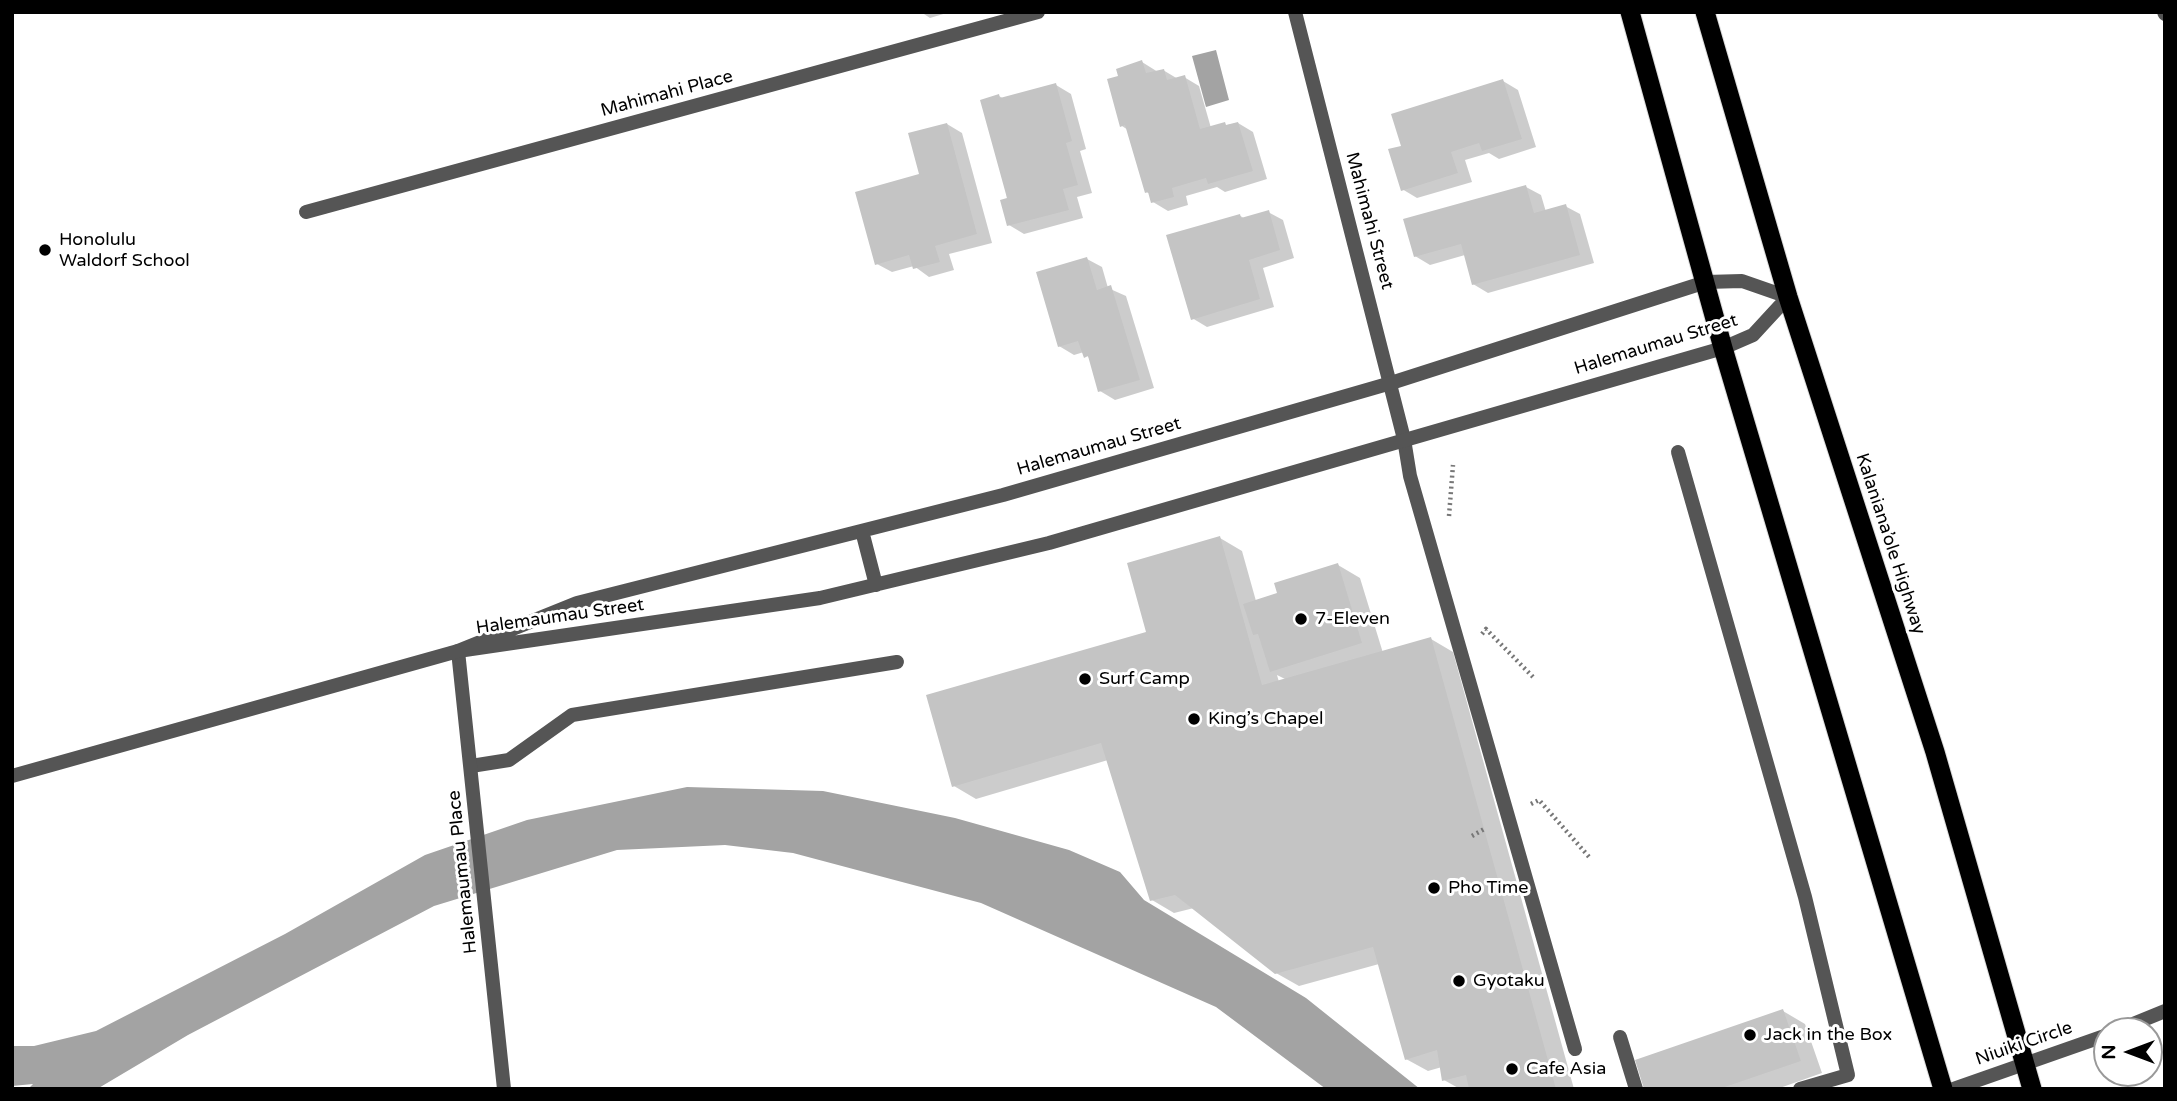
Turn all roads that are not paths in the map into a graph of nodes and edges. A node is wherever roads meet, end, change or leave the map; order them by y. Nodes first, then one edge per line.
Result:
1 (1038, 12) edge
2 (1295, 12) edge
3 (1630, 12) edge
4 (1705, 12) edge
5 (306, 212) dead end
6 (1706, 282) junction
7 (1788, 297) junction
8 (1723, 348) junction
9 (1391, 383) junction
10 (1404, 439) junction
11 (1678, 452) dead end
12 (862, 531) junction
13 (876, 585) junction
14 (458, 651) junction
15 (897, 662) dead end
16 (471, 766) junction
17 (12, 776) edge
18 (1620, 1037) dead end
19 (2093, 1040) edge
20 (1575, 1049) dead end
21 (2026, 1065) junction
22 (504, 1089) edge
23 (1636, 1089) edge
24 (1800, 1089) edge
25 (1943, 1089) edge
26 (1953, 1089) edge
27 (2032, 1089) edge

1 - 5 street, Mahimahi Place
2 - 9 street, Mahimahi Street
3 - 6 highway
4 - 7 highway, Kalaniana’ole Highway
6 - 7 street, Halemaumau Street
6 - 8 highway
6 - 9 street, Halemaumau Street
7 - 8 street, Halemaumau Street
7 - 21 highway, Kalaniana’ole Highway
8 - 10 street, Halemaumau Street
8 - 25 highway
9 - 10 street, Mahimahi Street
9 - 12 street, Halemaumau Street
10 - 13 street, Halemaumau Street
10 - 20 street, Mahimahi Street
11 - 24 street
12 - 13 street
12 - 14 street, Halemaumau Street
13 - 14 street, Halemaumau Street
14 - 16 street, Halemaumau Place
14 - 17 street, Halemaumau Street
15 - 16 street
16 - 22 street, Halemaumau Place
18 - 23 street
19 - 21 street, Niuiki Circle
21 - 26 street, Niuiki Circle
21 - 27 highway, Kalaniana’ole Highway

